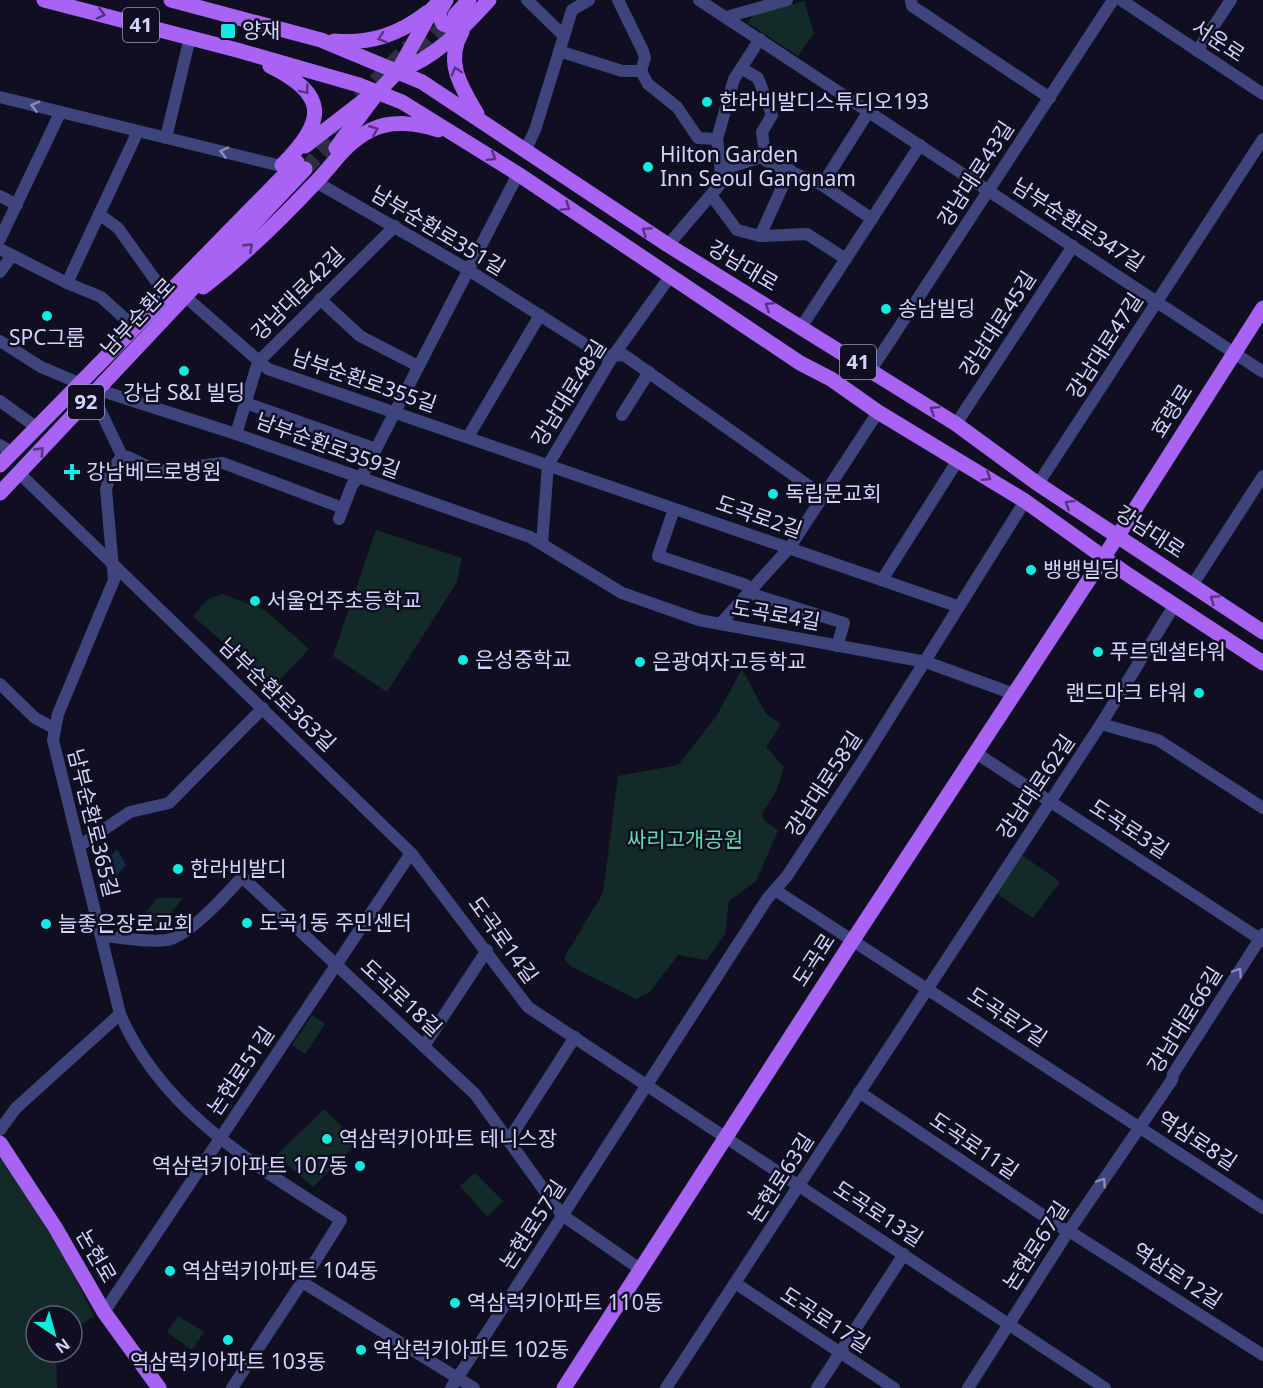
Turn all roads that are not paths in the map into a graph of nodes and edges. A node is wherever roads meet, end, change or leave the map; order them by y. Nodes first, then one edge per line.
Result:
1 (44, 0) edge
2 (171, 0) edge
3 (469, 0) edge
4 (489, 0) edge
5 (527, 0) edge
6 (589, 0) edge
7 (618, 0) edge
8 (787, 0) edge
9 (911, 0) edge
10 (1113, 0) edge
11 (1121, 0) edge
12 (1232, 0) edge
13 (702, 1) edge
14 (449, 7) edge
15 (726, 17) junction
16 (564, 36) junction
17 (190, 37) junction
18 (759, 39) junction
19 (321, 40) junction
20 (237, 50) junction
21 (559, 51) junction
22 (1197, 51) junction
23 (741, 68) junction
24 (398, 71) junction
25 (641, 71) junction
26 (378, 92) junction
27 (1263, 94) edge
28 (0, 96) edge
29 (1050, 98) junction
30 (869, 111) junction
31 (60, 113) junction
32 (480, 118) junction
33 (138, 131) junction
34 (166, 138) junction
35 (717, 139) junction
36 (1263, 139) edge
37 (465, 141) junction
38 (920, 145) junction
39 (526, 149) junction
40 (765, 156) junction
41 (292, 165) junction
42 (721, 170) junction
43 (790, 170) junction
44 (518, 174) junction
45 (316, 182) junction
46 (822, 185) junction
47 (989, 190) junction
48 (711, 195) junction
49 (0, 196) edge
50 (17, 205) junction
51 (99, 214) junction
52 (872, 219) junction
53 (394, 226) junction
54 (760, 236) junction
55 (0, 239) edge
56 (668, 245) junction
57 (1073, 246) junction
58 (0, 249) edge
59 (11, 257) junction
60 (846, 259) junction
61 (0, 272) edge
62 (469, 272) junction
63 (669, 278) junction
64 (67, 283) junction
65 (166, 295) junction
66 (188, 299) junction
67 (320, 299) junction
68 (1158, 301) junction
69 (1263, 308) edge
70 (173, 312) junction
71 (540, 315) junction
72 (133, 326) junction
73 (801, 326) junction
74 (0, 341) edge
75 (1234, 354) junction
76 (613, 356) junction
77 (258, 362) junction
78 (418, 366) junction
79 (871, 370) junction
80 (649, 372) junction
81 (1263, 372) edge
82 (79, 383) junction
83 (96, 392) junction
84 (0, 402) edge
85 (246, 404) junction
86 (394, 412) junction
87 (878, 412) junction
88 (622, 415) dead end
89 (956, 424) junction
90 (36, 427) junction
91 (236, 434) junction
92 (468, 437) junction
93 (6, 449) edge
94 (376, 449) junction
95 (122, 456) junction
96 (958, 460) junction
97 (0, 465) edge
98 (548, 465) junction
99 (19, 473) junction
100 (1263, 476) edge
101 (359, 479) junction
102 (1038, 484) junction
103 (1259, 492) edge
104 (0, 493) edge
105 (823, 496) junction
106 (1025, 501) junction
107 (674, 509) junction
108 (1118, 537) junction
109 (542, 544) junction
110 (790, 548) junction
111 (1104, 558) junction
112 (114, 568) junction
113 (882, 580) junction
114 (1192, 584) junction
115 (751, 591) junction
116 (957, 606) junction
117 (1174, 606) junction
118 (720, 624) junction
119 (1263, 632) edge
120 (837, 646) junction
121 (926, 662) junction
122 (1263, 663) edge
123 (0, 684) edge
124 (1014, 694) junction
125 (263, 708) junction
126 (1101, 724) junction
127 (54, 728) junction
128 (976, 753) junction
129 (1050, 801) junction
130 (1263, 808) edge
131 (79, 846) junction
132 (411, 853) junction
133 (776, 891) junction
134 (101, 936) junction
135 (1262, 938) edge
136 (853, 940) junction
137 (487, 950) junction
138 (337, 964) junction
139 (927, 988) junction
140 (120, 1014) junction
141 (575, 1037) junction
142 (424, 1046) junction
143 (648, 1084) junction
144 (859, 1092) junction
145 (1139, 1127) junction
146 (0, 1130) edge
147 (725, 1138) junction
148 (219, 1139) junction
149 (508, 1141) junction
150 (0, 1143) edge
151 (799, 1186) junction
152 (1263, 1208) edge
153 (562, 1215) junction
154 (1069, 1231) junction
155 (904, 1254) junction
156 (640, 1269) junction
157 (302, 1282) junction
158 (735, 1283) junction
159 (104, 1312) junction
160 (1008, 1324) junction
161 (840, 1353) junction
162 (1263, 1355) edge
163 (454, 1383) edge
164 (159, 1388) edge
165 (232, 1388) edge
166 (474, 1388) edge
167 (564, 1388) edge
168 (666, 1388) edge
169 (817, 1388) edge
170 (894, 1388) edge
171 (968, 1388) edge
172 (1105, 1388) edge

1 -> 17 main road, 41
2 - 19 main road, 강남대로 / 41
3 - 14 main road
4 - 14 main road
5 - 16 street
6 - 16 street
7 - 25 street
8 - 15 street
9 - 29 street
10 - 29 street, 강남대로43길
11 - 22 street, 서운로
12 - 22 street
13 - 15 street, 남부순환로347길
14 -> 19 main road
14 - 24 main road
14 - 24 main road
32 -> 14 main road
15 - 18 street, 남부순환로347길
16 - 21 street
17 - 20 main road, 41
17 - 34 street
18 - 23 street
18 - 30 street, 남부순환로347길
19 - 24 main road, 강남대로 / 41
20 - 26 main road, 41
20 -> 41 main road
21 - 25 street
21 - 39 street
22 - 27 street, 서운로
23 - 35 street
23 - 40 street
24 - 26 main road
24 - 32 main road, 강남대로 / 41
25 - 35 street
26 - 37 main road, 41
26 - 41 main road
26 - 45 main road
31 -> 28 street
29 - 47 street, 강남대로43길
30 - 38 street, 남부순환로347길
30 - 46 street
31 - 33 street
31 - 50 street
32 - 39 main road, 강남대로 / 41
33 - 34 street
33 - 51 street
41 -> 34 street
35 - 42 street
36 - 68 street, 강남대로47길
37 -> 44 main road, 41
45 -> 37 main road
38 - 47 street, 남부순환로347길
38 - 52 street
56 -> 39 main road, 강남대로 / 41
40 - 42 street
40 - 43 street
41 - 45 main road
41 - 65 main road
41 - 70 main road, 남부순환로 / 92
42 - 48 street
43 - 46 street
43 - 54 street
44 - 62 street
44 -> 63 main road, 41
45 - 53 street, 남부순환로351길
66 -> 45 main road
46 - 52 street
47 - 57 street, 남부순환로347길
47 - 79 street, 강남대로43길
48 - 54 street
48 - 56 street
49 - 50 street
50 - 55 street
51 - 64 street
51 - 65 street, 남부순환로
52 - 60 street
53 - 62 street, 남부순환로351길
53 - 67 street, 강남대로42길
54 - 60 street
73 -> 56 main road, 강남대로 / 41
57 - 68 street, 남부순환로347길
57 - 89 street, 강남대로45길
58 - 59 street
59 - 61 street
59 - 64 street
60 - 73 street
62 - 71 street, 남부순환로351길
62 - 78 street
63 - 76 street, 강남대로48길
63 - 87 main road, 41
64 - 72 street
65 - 72 main road, 남부순환로 / 92
66 - 70 main road
66 - 77 street, 남부순환로355길
67 - 77 street, 강남대로42길
67 - 78 street
68 - 75 street, 남부순환로347길
68 - 102 street, 강남대로47길
69 - 75 main road, 효령로
70 - 83 main road, 남부순환로 / 92
71 - 76 street, 남부순환로351길
71 - 92 street
72 - 82 main road, 남부순환로 / 92
73 - 79 main road, 강남대로 / 41
74 - 82 street
75 - 81 street, 남부순환로347길
75 - 108 main road, 효령로
76 - 80 street, 남부순환로351길
76 - 98 street, 강남대로48길
77 - 85 street, 강남대로42길
77 - 86 street, 남부순환로355길
78 - 86 street
89 -> 79 main road, 강남대로 / 41
80 - 88 street
80 - 105 street, 남부순환로351길
82 - 90 main road, 남부순환로 / 92
83 - 91 street, 남부순환로359길
83 - 95 street
99 -> 83 main road, 남부순환로 / 92
84 - 90 street
85 - 91 street, 강남대로42길
85 - 94 street
86 - 92 street, 남부순환로355길
86 - 94 street
87 - 96 main road, 41
87 - 105 street
89 - 102 main road, 강남대로 / 41
90 - 93 main road, 남부순환로 / 92
91 - 101 street, 남부순환로359길
92 - 98 street, 남부순환로355길
93 - 97 main road, 남부순환로 / 92
94 - 101 street
95 - 101 street
95 - 112 street
96 -> 106 main road, 41
96 - 113 street
98 - 107 street, 도곡로2길
98 - 109 street, 강남대로48길
99 - 104 main road, 남부순환로 / 92
99 - 112 street, 남부순환로363길
100 - 103 street
101 - 109 street, 남부순환로359길
108 -> 102 main road, 강남대로 / 41
103 - 114 street
105 - 110 street
106 - 111 main road, 41
106 - 116 street, 강남대로58길
107 - 110 street, 도곡로2길
107 - 115 street
108 - 111 main road, 효령로
108 - 114 main road, 강남대로 / 41
109 - 118 street, 도곡로4길
110 - 113 street, 도곡로2길
110 - 115 street
111 - 117 main road, 41
111 - 124 main road, 도곡로
112 - 125 street, 남부순환로363길
112 - 127 street
113 - 116 street, 도곡로2길
119 -> 114 main road, 강남대로 / 41
115 - 118 street
115 - 120 street
116 - 121 street, 강남대로58길
117 - 122 main road, 41
117 - 126 street, 강남대로62길
118 - 120 street, 도곡로4길
120 - 121 street, 도곡로4길
121 - 124 street, 도곡로4길
121 - 133 street, 강남대로58길
123 - 127 street, 남부순환로365길
124 - 128 main road, 도곡로
125 - 131 street
125 - 132 street, 남부순환로363길
126 - 129 street, 강남대로62길
126 - 130 street
127 - 131 street, 남부순환로365길
128 - 129 street, 도곡로3길
128 - 136 main road, 도곡로
129 - 135 street, 도곡로3길
129 - 139 street, 강남대로62길
131 - 134 street, 남부순환로365길
132 - 137 street, 도곡로14길
132 - 138 street, 논현로51길
133 - 136 street, 도곡로7길
133 - 143 street, 강남대로58길
134 - 138 street, 도곡로18길
134 - 140 street, 남부순환로365길
145 -> 135 street, 강남대로66길
136 - 139 street, 도곡로7길
136 - 147 main road, 도곡로
137 - 141 street, 도곡로14길
137 - 142 street
138 - 142 street, 도곡로18길
138 - 148 street, 논현로51길
139 - 144 street, 논현로63길
139 - 145 street, 도곡로7길
140 - 146 street
140 - 148 street, 남부순환로365길
141 - 143 street, 도곡로14길
141 - 149 street
142 - 149 street, 도곡로18길
143 - 147 street, 도곡로14길
143 - 153 street, 논현로57길
144 - 151 street, 논현로63길
144 - 154 street, 도곡로11길
145 - 152 street, 역삼로8길
154 -> 145 street, 논현로67길
147 - 151 street, 도곡로13길
147 - 156 main road, 도곡로
148 - 157 street, 남부순환로365길
148 - 159 street, 논현로51길
149 - 153 street, 도곡로18길
150 - 159 main road, 논현로
151 - 155 street, 도곡로13길
151 - 158 street, 논현로63길
153 - 156 street, 도곡로18길
153 - 163 street, 논현로57길
154 - 160 street, 논현로67길
154 - 162 street, 역삼로12길
155 - 160 street, 도곡로13길
155 - 161 street
156 - 167 main road, 도곡로
157 - 163 street
157 - 165 street
158 - 161 street, 도곡로17길
158 - 168 street, 논현로63길
159 - 164 main road, 논현로
160 - 171 street, 논현로67길
160 - 172 street, 도곡로13길
161 - 169 street
161 - 170 street, 도곡로17길
163 - 166 street

